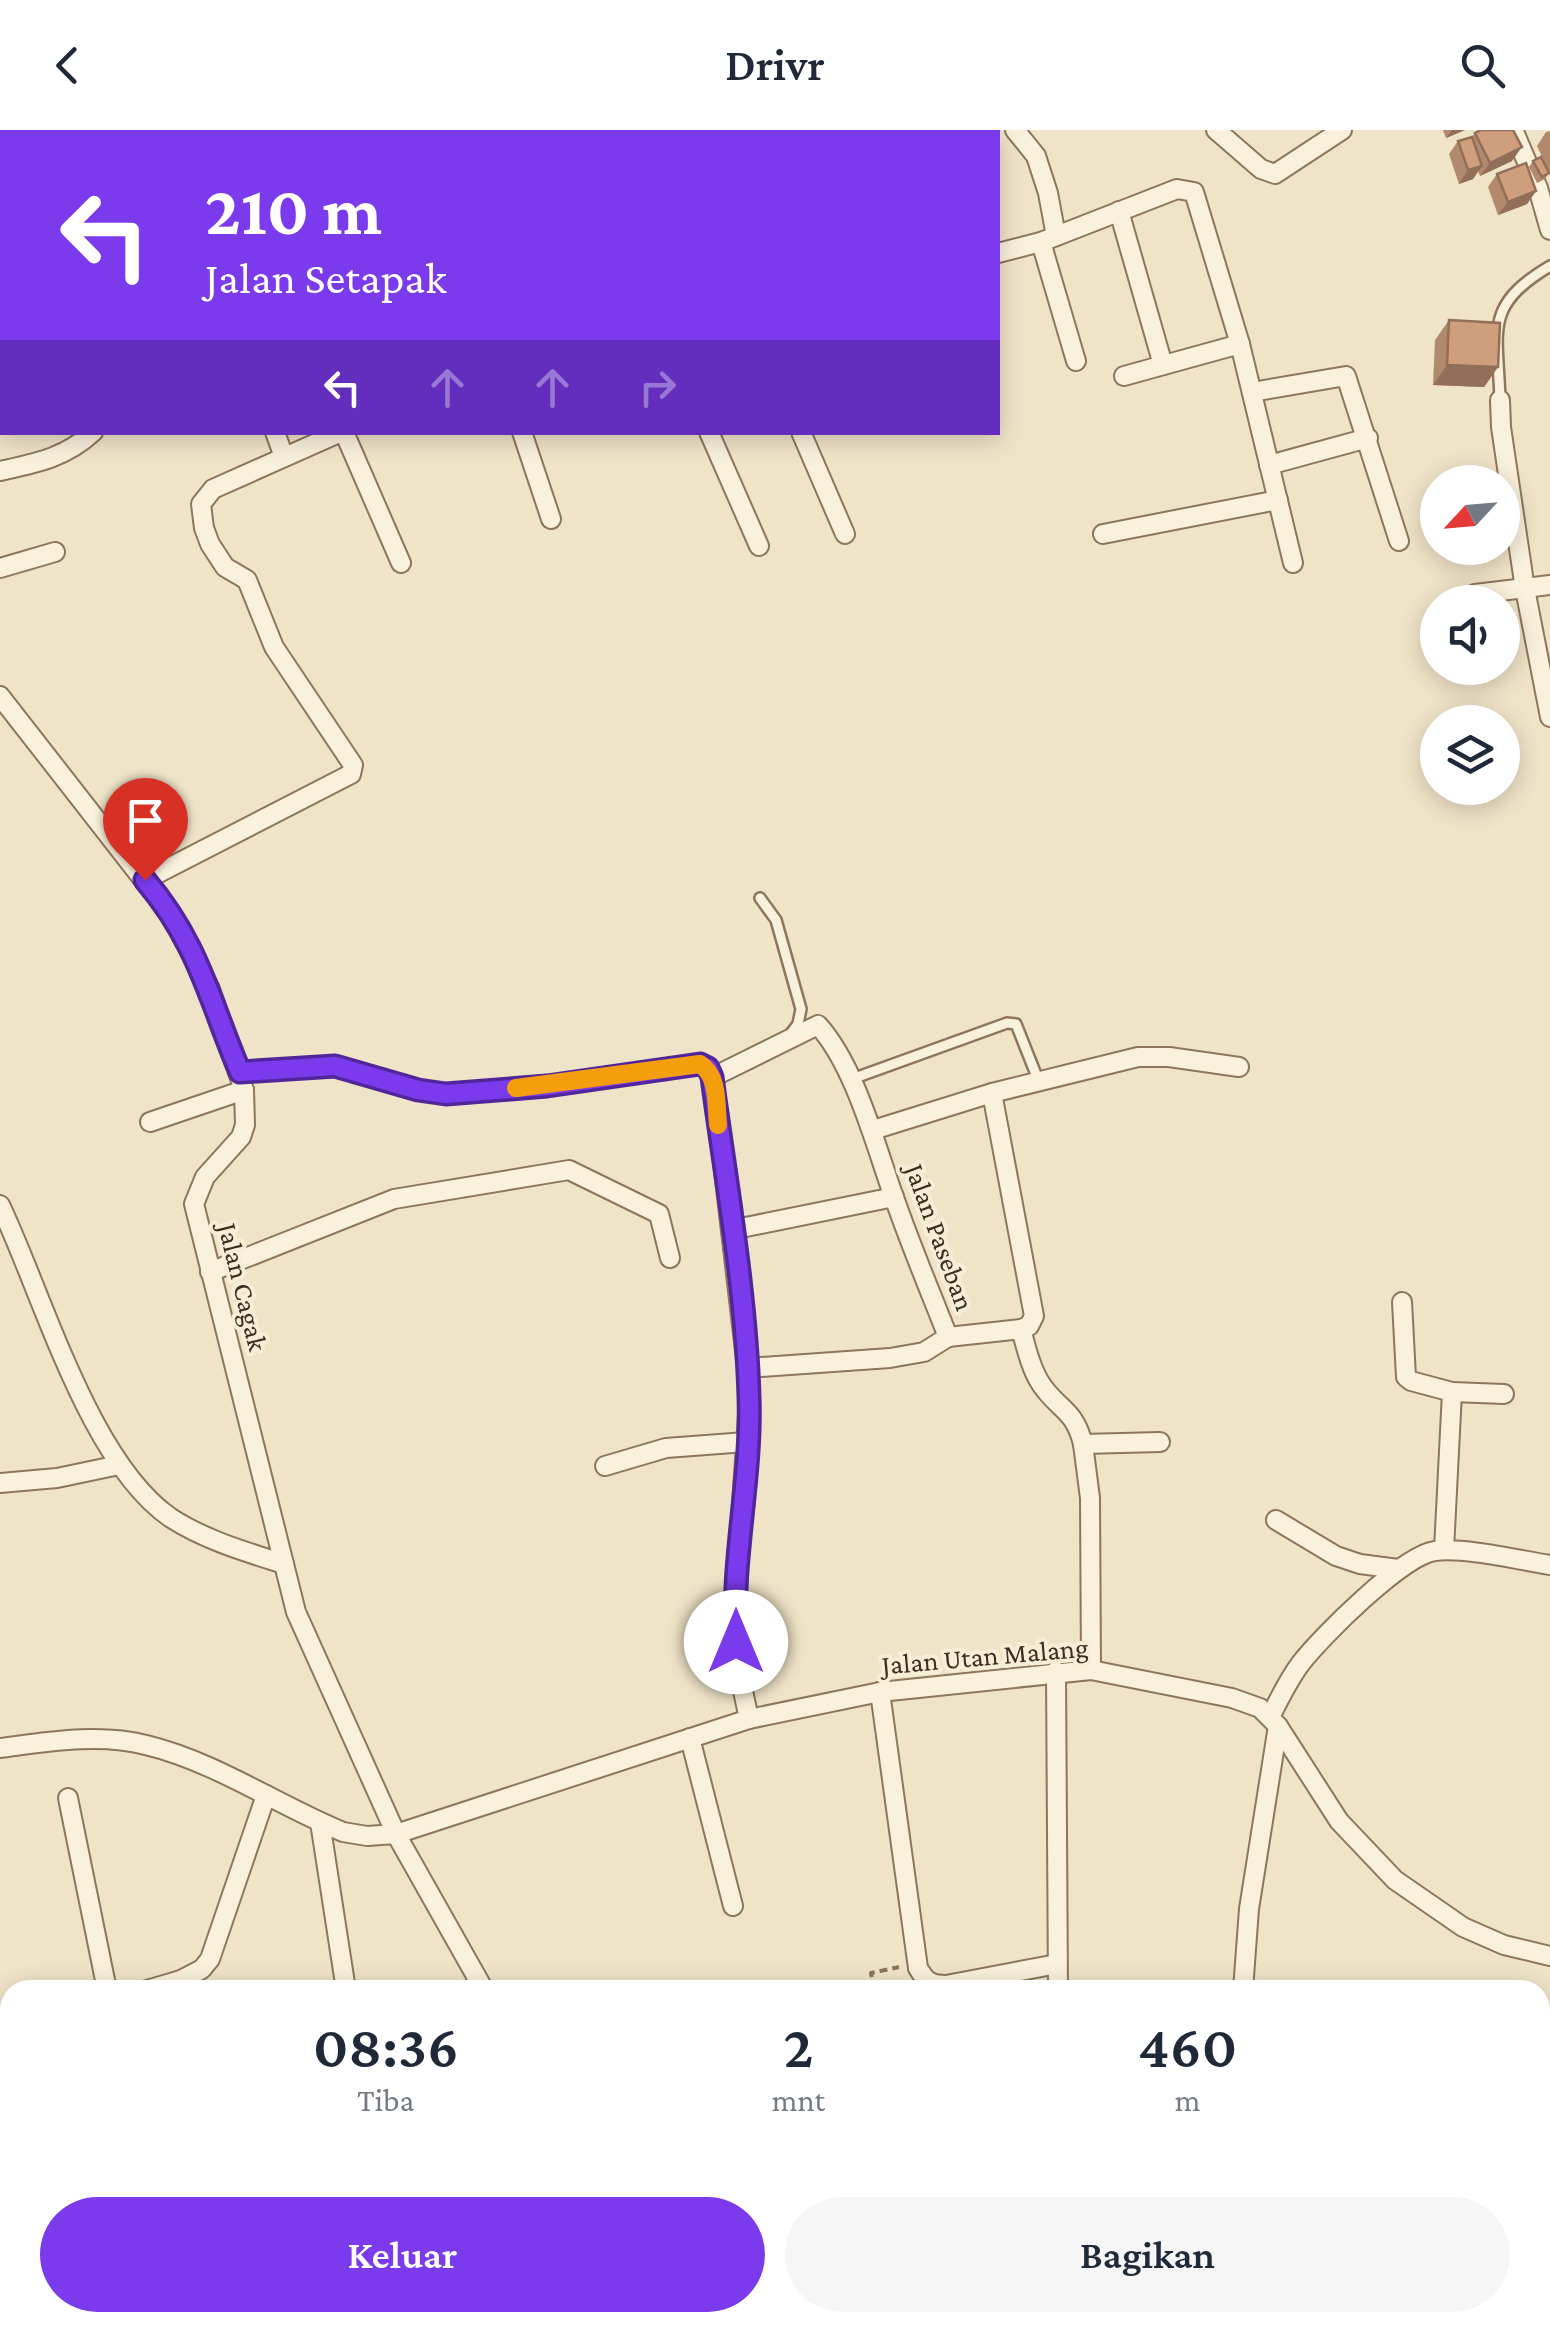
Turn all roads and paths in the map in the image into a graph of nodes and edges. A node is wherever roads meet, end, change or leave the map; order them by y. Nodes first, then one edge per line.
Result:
1 (1015, 130) edge
2 (1216, 130) edge
3 (1342, 130) edge
4 (1509, 130) edge
5 (1120, 210) junction
6 (1550, 230) edge
7 (1049, 239) junction
8 (1000, 251) edge
9 (1550, 266) edge
10 (1240, 344) junction
11 (1076, 361) dead end
12 (1163, 365) junction
13 (1124, 376) dead end
14 (1252, 392) junction
15 (1500, 400) joint
16 (90, 435) edge
17 (275, 435) edge
18 (335, 435) edge
19 (343, 435) edge
20 (523, 435) edge
21 (710, 435) edge
22 (802, 435) edge
23 (1368, 438) junction
24 (284, 457) junction
25 (1269, 465) junction
26 (1504, 465) edge
27 (0, 471) edge
28 (1278, 500) junction
29 (552, 519) dead end
30 (844, 534) dead end
31 (1104, 534) dead end
32 (1399, 540) dead end
33 (758, 546) dead end
34 (56, 552) dead end
35 (1293, 562) dead end
36 (1520, 562) edge
37 (401, 563) dead end
38 (0, 568) edge
39 (1550, 585) edge
40 (1525, 589) junction
41 (1520, 590) edge
42 (0, 696) edge
43 (1550, 717) edge
44 (145, 880) junction
45 (760, 898) dead end
46 (788, 1038) junction
47 (1239, 1068) dead end
48 (712, 1077) junction
49 (849, 1080) junction
50 (242, 1081) junction
51 (1039, 1082) junction
52 (992, 1094) junction
53 (150, 1122) dead end
54 (873, 1130) junction
55 (894, 1197) junction
56 (0, 1205) edge
57 (731, 1230) junction
58 (670, 1258) dead end
59 (210, 1272) junction
60 (1402, 1302) dead end
61 (1020, 1329) junction
62 (948, 1337) junction
63 (747, 1368) junction
64 (1452, 1392) junction
65 (1504, 1394) dead end
66 (746, 1442) junction
67 (1160, 1442) dead end
68 (1084, 1444) junction
69 (119, 1465) junction
70 (605, 1466) dead end
71 (0, 1482) edge
72 (1276, 1520) dead end
73 (1444, 1550) junction
74 (284, 1564) junction
75 (1550, 1565) edge
76 (1398, 1569) junction
77 (1091, 1670) junction
78 (1056, 1671) junction
79 (880, 1692) junction
80 (750, 1719) junction
81 (1274, 1721) junction
82 (690, 1738) junction
83 (0, 1748) edge
84 (266, 1795) junction
85 (68, 1798) dead end
86 (320, 1822) junction
87 (396, 1834) junction
88 (733, 1906) dead end
89 (1550, 1956) edge
90 (918, 1963) junction
91 (1057, 1964) junction
92 (105, 1980) edge
93 (188, 1980) edge
94 (344, 1980) edge
95 (478, 1980) edge
96 (872, 1980) edge
97 (927, 1980) edge
98 (976, 1980) edge
99 (1058, 1980) edge
100 (1244, 1980) edge

1 - 7 street
2 - 3 street
4 - 6 street
5 - 7 street
5 - 10 street
5 - 12 street
7 - 8 street
7 - 11 street
9 - 15 lane
10 - 12 street
10 - 14 street
12 - 13 street
14 - 23 street
14 - 25 street
15 - 26 street
16 - 27 street
17 - 24 street
18 - 24 street
19 - 37 street
20 - 29 street
21 - 33 street
22 - 30 street
23 - 25 street
23 - 32 street
24 - 44 street
25 - 28 street
28 - 31 street
28 - 35 street
34 - 38 street
36 - 40 street
39 - 40 street
40 - 41 street
40 - 43 street
42 - 44 street, Jalan Cagak
44 - 50 street, Jalan Cagak
45 - 46 lane
46 - 48 street
46 - 49 street, Jalan Paseban
47 - 51 street
48 - 50 street
48 - 57 street
49 - 51 lane
49 - 54 street, Jalan Paseban
50 - 53 street
50 - 59 street, Jalan Cagak
51 - 52 street
52 - 54 street
52 - 61 street
54 - 55 street, Jalan Paseban
55 - 57 street
55 - 62 street, Jalan Paseban
56 - 69 street
57 - 63 street
58 - 59 street
59 - 74 street, Jalan Cagak
60 - 64 street
61 - 62 street, Jalan Paseban
61 - 68 street
62 - 63 street
63 - 66 street
64 - 65 street
64 - 73 street
66 - 70 street
66 - 80 street
67 - 68 street
68 - 77 street
69 - 71 street
69 - 74 street
72 - 76 street
73 - 75 street
73 - 76 street
74 - 87 street, Jalan Cagak
76 - 81 street
77 - 78 street, Jalan Utan Malang
77 - 81 street, Jalan Utan Malang
78 - 79 street, Jalan Utan Malang
78 - 91 street
79 - 80 street, Jalan Utan Malang
79 - 90 street
80 - 82 street, Jalan Utan Malang
81 - 89 street
81 - 100 street
82 - 87 street, Jalan Utan Malang
82 - 88 street
83 - 84 street, Jalan Utan Malang
84 - 86 street, Jalan Utan Malang
84 - 93 street
85 - 92 street
86 - 87 street, Jalan Utan Malang
86 - 94 street
87 - 95 street, Jalan Cagak
90 - 96 path
90 - 97 street
91 - 98 street
91 - 99 street

